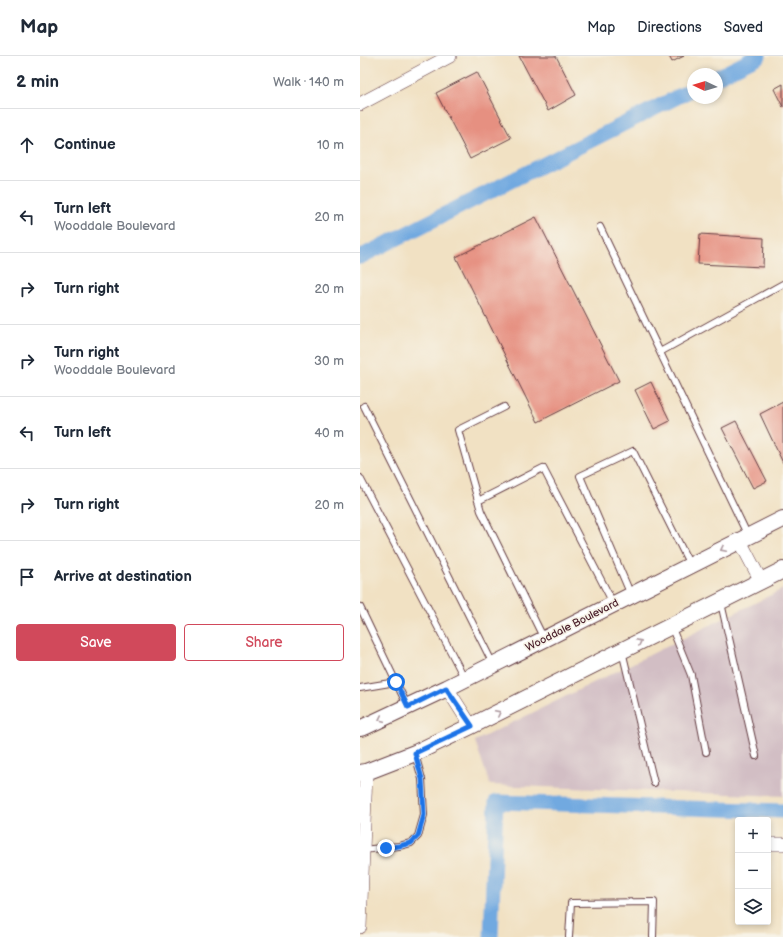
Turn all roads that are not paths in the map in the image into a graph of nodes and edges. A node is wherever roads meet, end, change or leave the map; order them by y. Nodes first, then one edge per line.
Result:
1 (450, 56) edge
2 (360, 104) edge
3 (600, 227) dead end
4 (783, 284) edge
5 (660, 352) junction
6 (364, 406) dead end
7 (504, 407) dead end
8 (360, 478) edge
9 (478, 501) junction
10 (783, 519) edge
11 (744, 539) junction
12 (690, 566) junction
13 (783, 570) edge
14 (760, 581) junction
15 (631, 595) junction
16 (720, 601) junction
17 (613, 604) junction
18 (360, 607) edge
19 (671, 626) junction
20 (544, 639) junction
21 (622, 651) junction
22 (494, 664) junction
23 (465, 679) junction
24 (396, 682) junction
25 (360, 688) edge
26 (446, 688) junction
27 (408, 707) junction
28 (472, 726) junction
29 (360, 728) edge
30 (706, 752) dead end
31 (415, 753) junction
32 (756, 756) dead end
33 (363, 773) edge
34 (654, 783) dead end
35 (771, 844) edge
36 (783, 844) edge
37 (363, 850) junction
38 (360, 927) edge
39 (569, 937) edge
40 (653, 937) edge

1 - 2 street
3 - 5 lane
4 - 5 lane
5 - 11 lane
6 - 22 lane
7 - 9 lane
8 - 23 lane
9 - 17 lane
9 - 20 lane
10 - 11 street, Wooddale Boulevard
11 -> 12 street, Wooddale Boulevard
11 - 14 street
12 - 15 street, Wooddale Boulevard
12 - 15 lane
13 - 14 street
14 - 16 street
15 - 17 street, Wooddale Boulevard
16 - 19 street
16 - 32 lane
17 - 20 street, Wooddale Boulevard
18 - 24 lane
21 -> 19 street
19 - 30 lane
20 - 22 street, Wooddale Boulevard
28 -> 21 street
21 - 34 lane
22 - 23 street, Wooddale Boulevard
23 - 26 street, Wooddale Boulevard
24 - 25 lane
24 - 27 lane
26 - 27 street, Wooddale Boulevard
26 - 28 street
27 -> 29 street, Wooddale Boulevard
28 - 31 street
31 - 33 street
31 - 37 lane
33 - 37 street
35 - 36 street
37 - 38 street
39 - 40 lane

